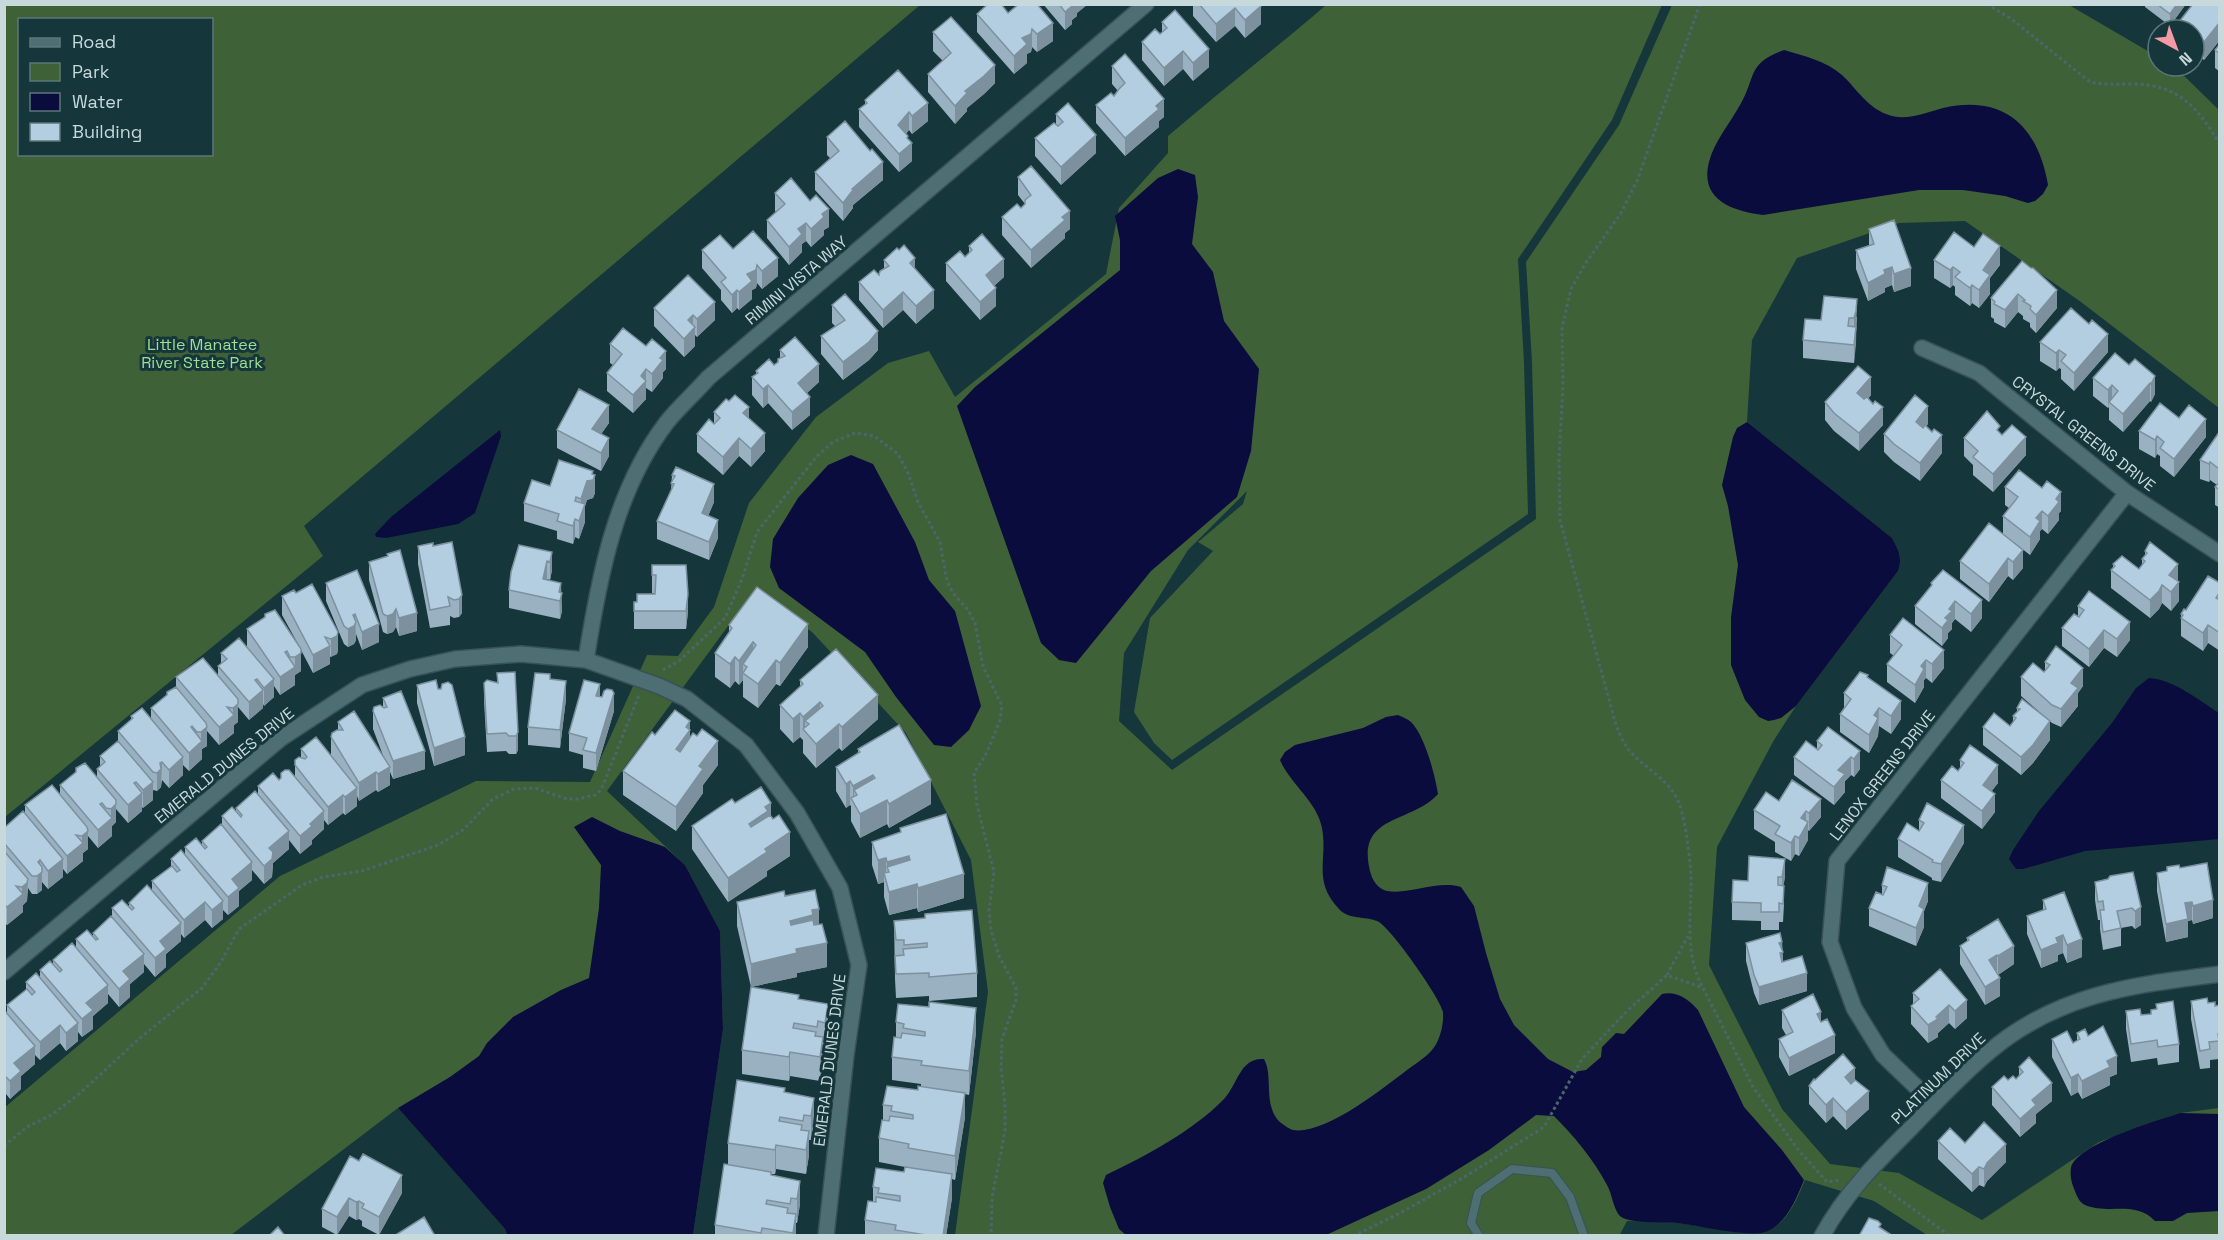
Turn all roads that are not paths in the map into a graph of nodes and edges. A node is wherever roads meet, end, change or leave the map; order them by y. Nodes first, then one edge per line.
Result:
1 (1146, 4) edge
2 (1922, 348) dead end
3 (2127, 493) junction
4 (2220, 554) edge
5 (585, 660) junction
6 (4, 972) edge
7 (2220, 974) edge
8 (1934, 1104) junction
9 (826, 1236) edge
10 (1479, 1236) edge
11 (1584, 1236) edge
12 (1822, 1236) edge

1 - 5 street, RIMINI VISTA WAY
2 - 3 street, CRYSTAL GREENS DRIVE
3 - 4 street, CRYSTAL GREENS DRIVE
3 - 8 street, LENOX GREENS DRIVE
5 - 6 street, EMERALD DUNES DRIVE
5 - 9 street, EMERALD DUNES DRIVE
7 - 8 street, PLATINUM DRIVE
8 - 12 street, PLATINUM DRIVE
10 - 11 lane

